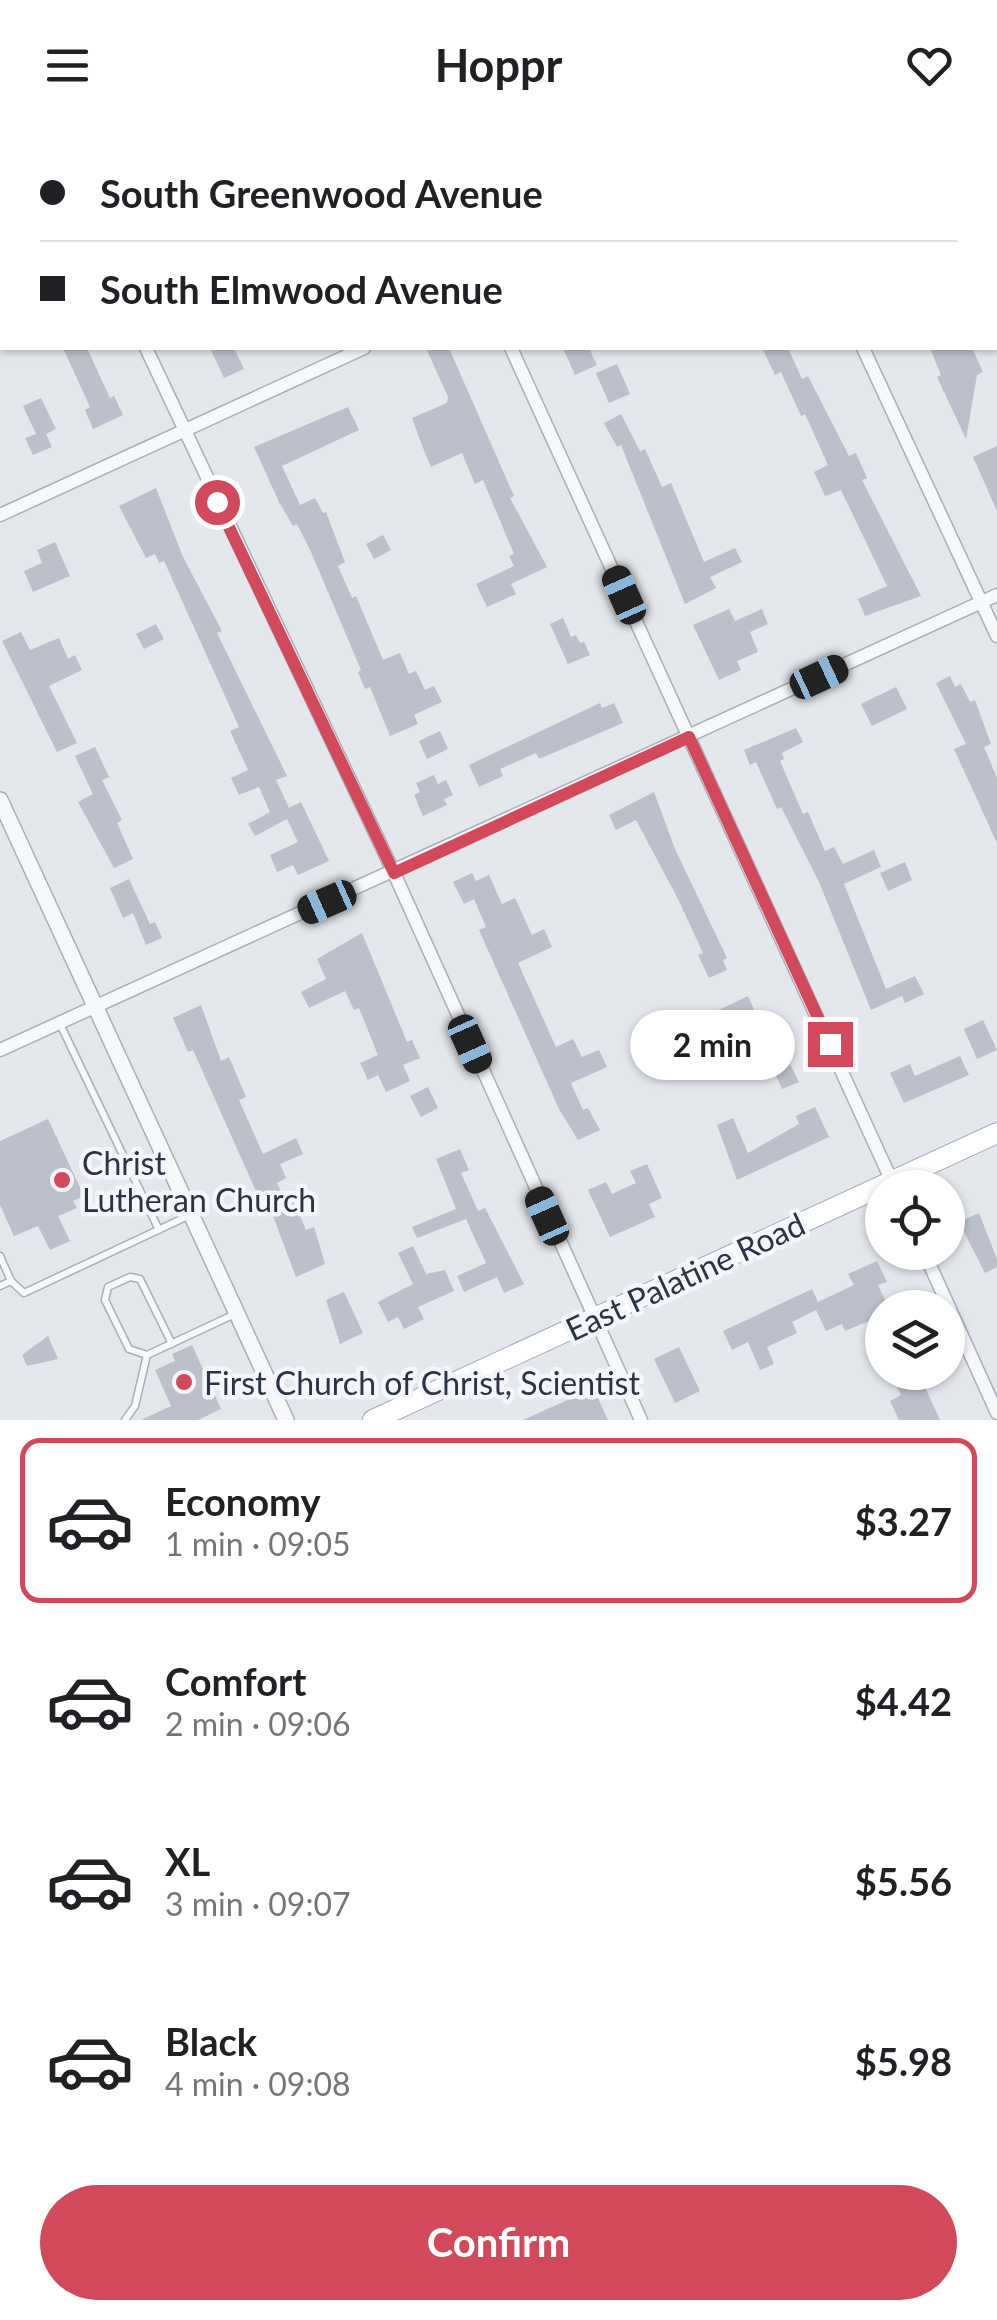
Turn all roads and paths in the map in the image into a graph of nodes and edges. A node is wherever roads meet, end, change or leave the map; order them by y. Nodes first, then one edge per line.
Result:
1 (147, 350) edge
2 (360, 350) edge
3 (512, 350) edge
4 (865, 350) edge
5 (184, 430) junction
6 (0, 515) edge
7 (997, 594) edge
8 (981, 602) junction
9 (997, 636) edge
10 (689, 737) junction
11 (0, 800) edge
12 (394, 873) junction
13 (94, 1005) junction
14 (59, 1021) junction
15 (0, 1050) edge
16 (997, 1133) edge
17 (887, 1170) edge
18 (922, 1170) edge
19 (865, 1197) edge
20 (191, 1214) junction
21 (159, 1230) junction
22 (0, 1256) edge
23 (932, 1270) edge
24 (11, 1280) junction
25 (0, 1286) edge
26 (236, 1313) junction
27 (593, 1319) junction
28 (172, 1344) junction
29 (147, 1355) junction
30 (997, 1412) edge
31 (125, 1420) edge
32 (286, 1420) edge
33 (373, 1420) edge
34 (641, 1420) edge

1 - 5 street
2 - 5 street
3 - 10 street
4 - 8 street
5 - 6 street
5 - 12 street
7 - 8 street
8 - 9 street
8 - 10 street
10 - 12 street
10 - 17 street
11 - 13 street
12 - 13 street
12 - 27 street
13 - 14 street
13 - 20 street
14 - 15 street
14 - 21 lane
16 - 18 main road, East Palatine Road
19 - 27 main road, East Palatine Road
20 - 21 lane
20 - 26 street
21 - 24 lane
22 - 24 lane
23 - 30 street
24 - 25 lane
26 - 28 lane
26 - 32 street
27 - 33 main road, East Palatine Road
27 - 34 street
28 - 29 lane
28 - 29 lane
29 - 31 lane

